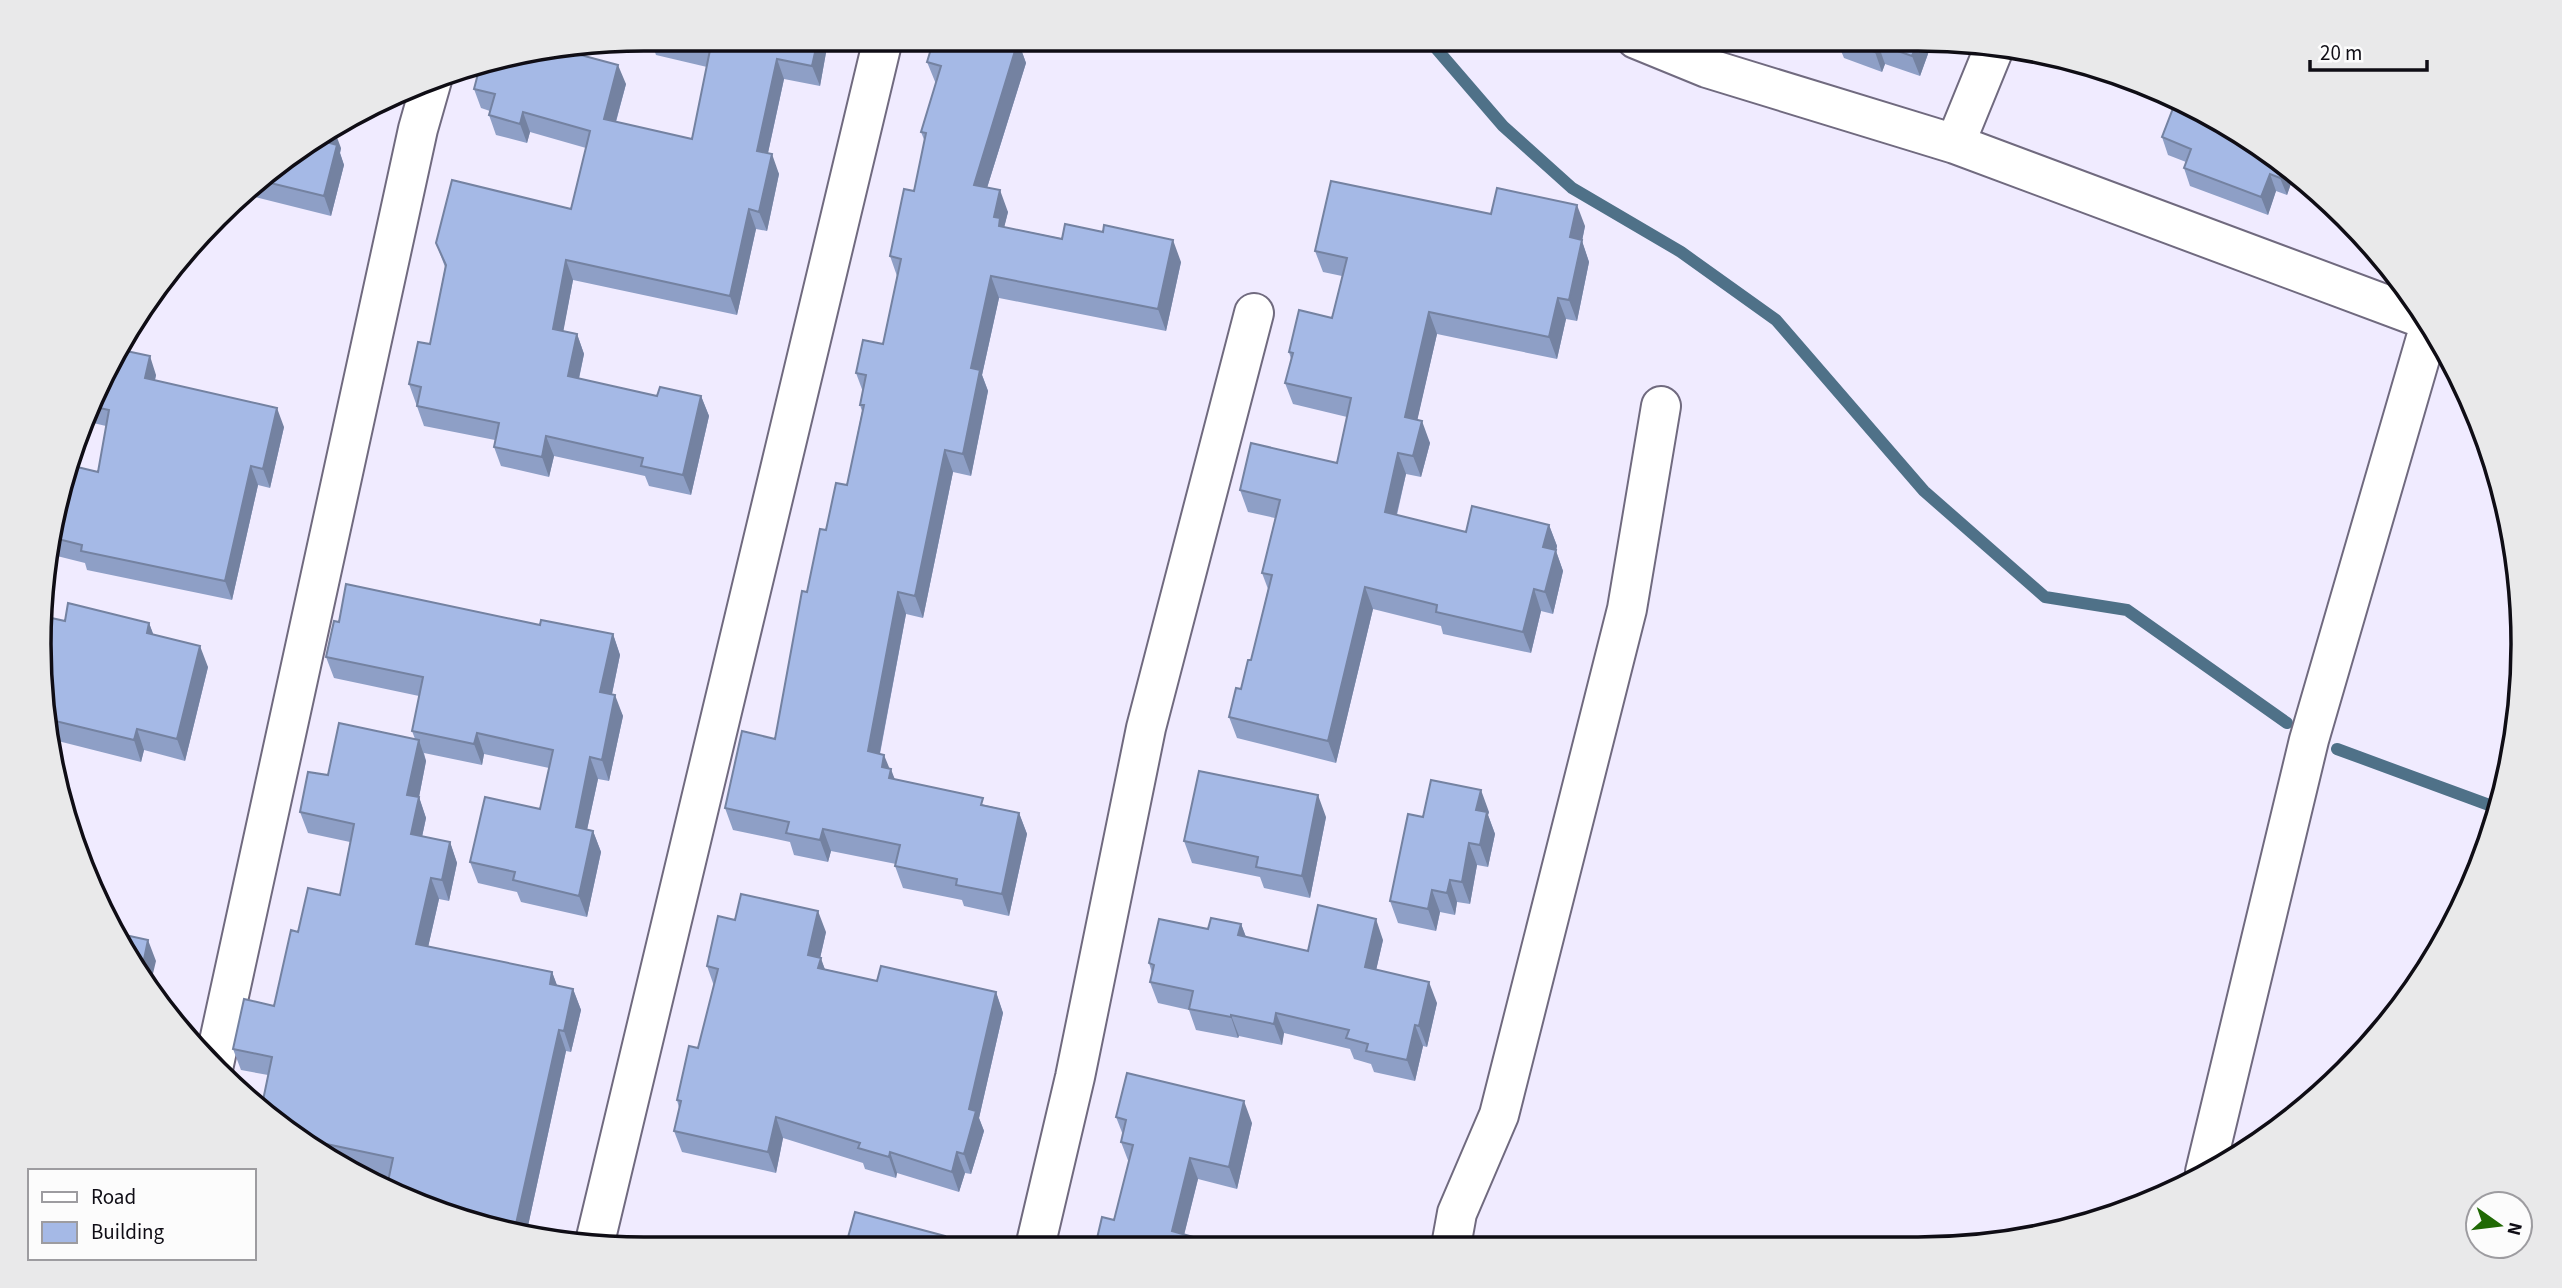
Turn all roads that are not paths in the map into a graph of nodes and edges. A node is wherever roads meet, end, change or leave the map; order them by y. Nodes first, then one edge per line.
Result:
1 (880, 51) edge
2 (1664, 51) edge
3 (1991, 56) edge
4 (429, 91) edge
5 (1955, 144) junction
6 (1254, 313) dead end
7 (2412, 316) edge
8 (2424, 335) edge
9 (1661, 406) dead end
10 (217, 1055) edge
11 (2207, 1162) edge
12 (597, 1235) edge
13 (1037, 1237) edge
14 (1453, 1237) edge

1 - 12 street
2 - 5 street
3 - 5 street
4 - 10 street
5 - 7 street
6 - 13 street
8 - 11 street
9 - 14 street

